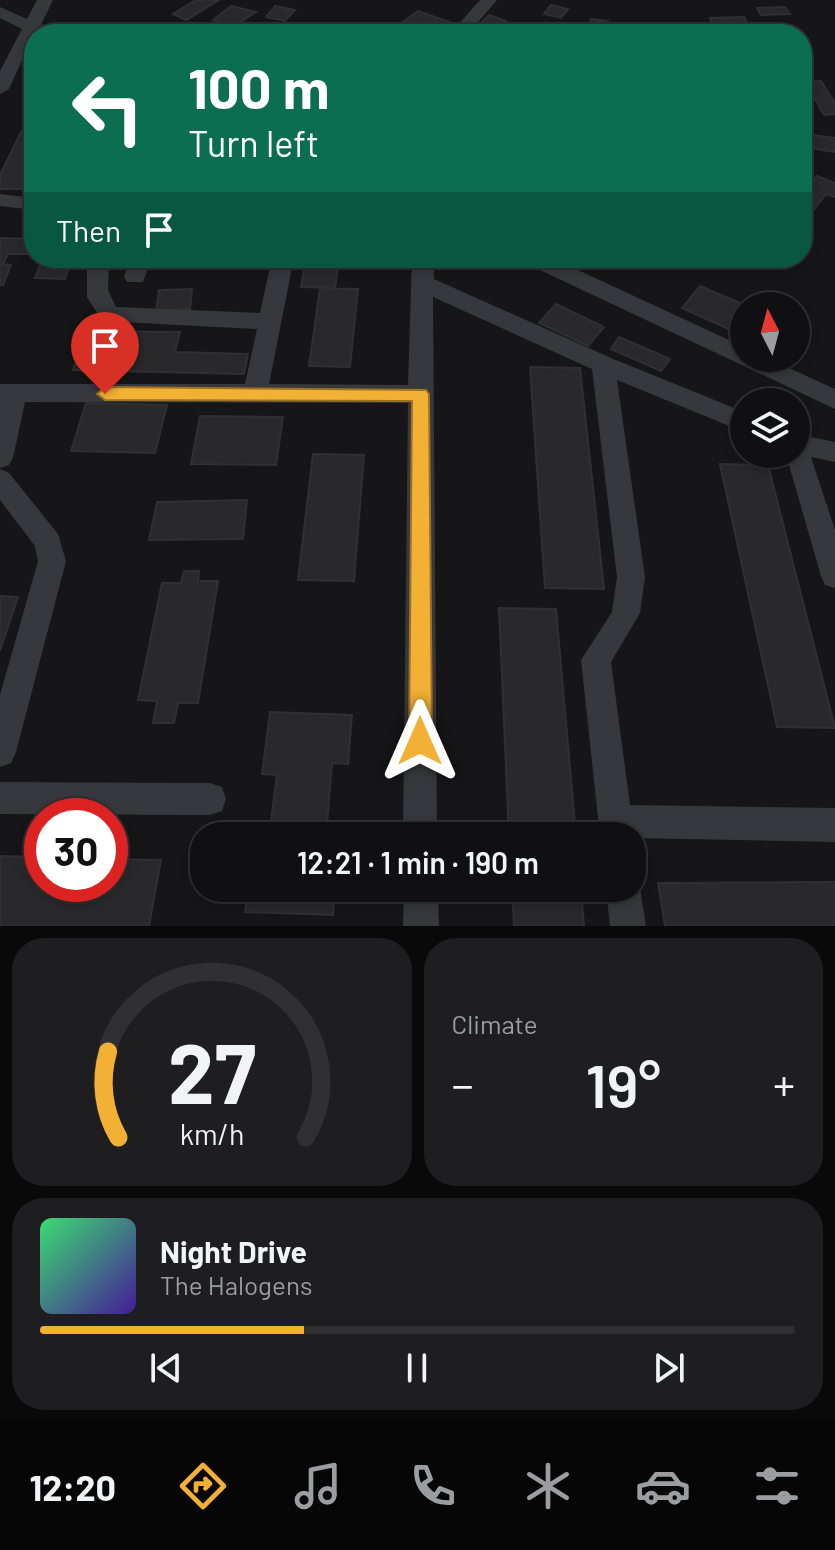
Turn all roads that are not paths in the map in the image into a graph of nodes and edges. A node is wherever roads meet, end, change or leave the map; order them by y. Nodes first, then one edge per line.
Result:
1 (45, 0) edge
2 (489, 0) edge
3 (0, 12) edge
4 (26, 24) edge
5 (40, 24) edge
6 (468, 24) edge
7 (24, 53) edge
8 (0, 89) edge
9 (0, 200) edge
10 (24, 203) edge
11 (98, 268) edge
12 (281, 268) edge
13 (554, 268) edge
14 (423, 271) edge
15 (270, 322) junction
16 (730, 351) edge
17 (603, 364) junction
18 (775, 372) edge
19 (8, 393) edge
20 (255, 394) junction
21 (420, 394) junction
22 (835, 400) edge
23 (730, 416) edge
24 (810, 447) edge
25 (835, 452) edge
26 (0, 458) edge
27 (803, 468) edge
28 (0, 480) edge
29 (835, 576) edge
30 (0, 752) edge
31 (0, 798) edge
32 (210, 799) dead end
33 (420, 822) edge
34 (615, 822) edge
35 (835, 825) edge
36 (646, 828) edge
37 (421, 902) edge
38 (625, 902) edge
39 (421, 926) edge
40 (628, 926) edge

1 - 5 street
2 - 6 street
3 - 4 street
7 - 8 street
9 - 10 street
11 - 15 street
12 - 15 street
13 - 16 street
14 - 17 street
14 - 21 street
15 - 20 street
17 - 23 street
17 - 34 street
18 - 22 street
19 - 20 street
19 - 26 street
20 - 21 street
21 - 33 street
24 - 25 street
27 - 29 street
28 - 30 street
31 - 32 street
35 - 36 street
37 - 39 street
38 - 40 street

